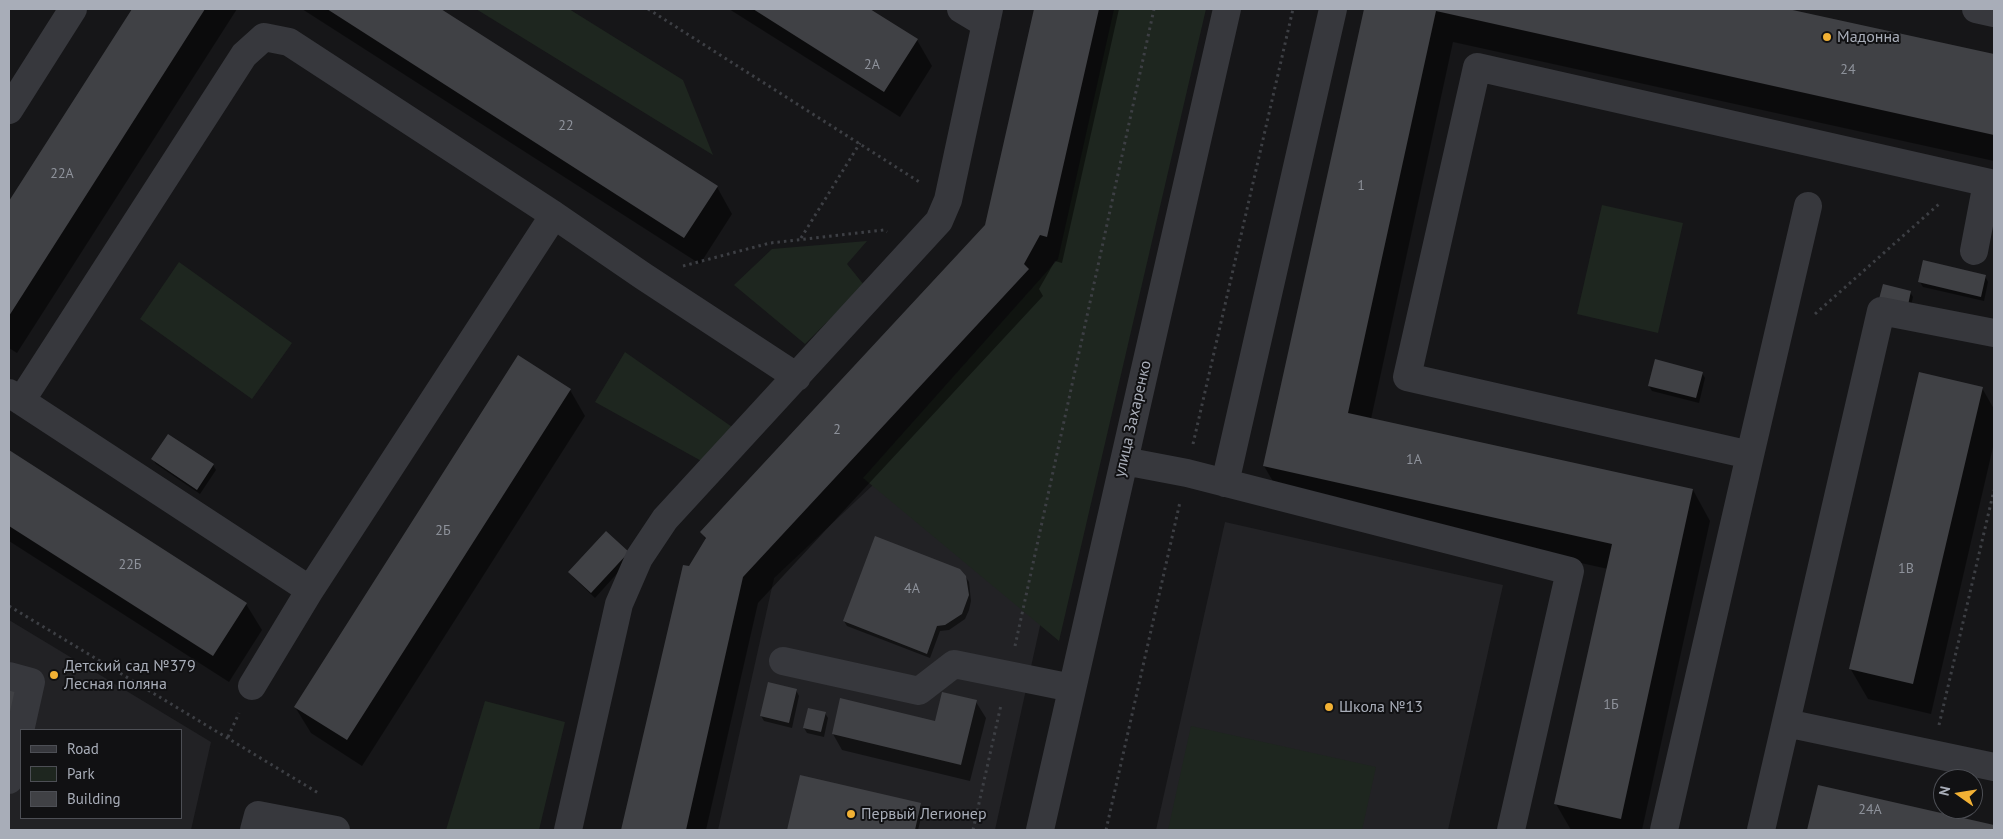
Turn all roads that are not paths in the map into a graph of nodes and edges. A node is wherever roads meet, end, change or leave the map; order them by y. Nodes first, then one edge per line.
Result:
1 (73, 9) edge
2 (961, 9) edge
3 (1227, 9) edge
4 (1333, 9) edge
5 (1976, 9) edge
6 (1994, 13) edge
7 (987, 16) edge
8 (9, 110) edge
9 (1983, 182) edge
10 (1808, 206) dead end
11 (554, 215) junction
12 (1974, 251) dead end
13 (1994, 333) edge
14 (797, 377) junction
15 (15, 397) edge
16 (1750, 455) junction
17 (1124, 461) junction
18 (1225, 482) junction
19 (310, 590) junction
20 (783, 661) dead end
21 (9, 676) edge
22 (252, 686) dead end
23 (1072, 688) junction
24 (1786, 723) junction
25 (20, 729) edge
26 (20, 731) edge
27 (1994, 766) edge
28 (9, 780) edge
29 (254, 830) edge
30 (336, 830) edge
31 (568, 830) edge
32 (1040, 830) edge
33 (1511, 830) edge
34 (1664, 830) edge
35 (1761, 830) edge

1 - 8 street
2 - 7 street
3 - 17 street, улица Захаренко
4 - 18 street
5 - 6 street
7 - 14 street
9 - 12 street
9 - 16 street
10 - 16 street
11 - 14 street
11 - 15 street
11 - 19 street
13 - 24 street
14 - 31 street
15 - 19 street
16 - 34 street
17 - 18 street
17 - 23 street, улица Захаренко
18 - 33 street
19 - 22 street
20 - 23 street
21 - 25 street
23 - 32 street, улица Захаренко
24 - 27 street
24 - 35 street
26 - 28 street
29 - 30 street

